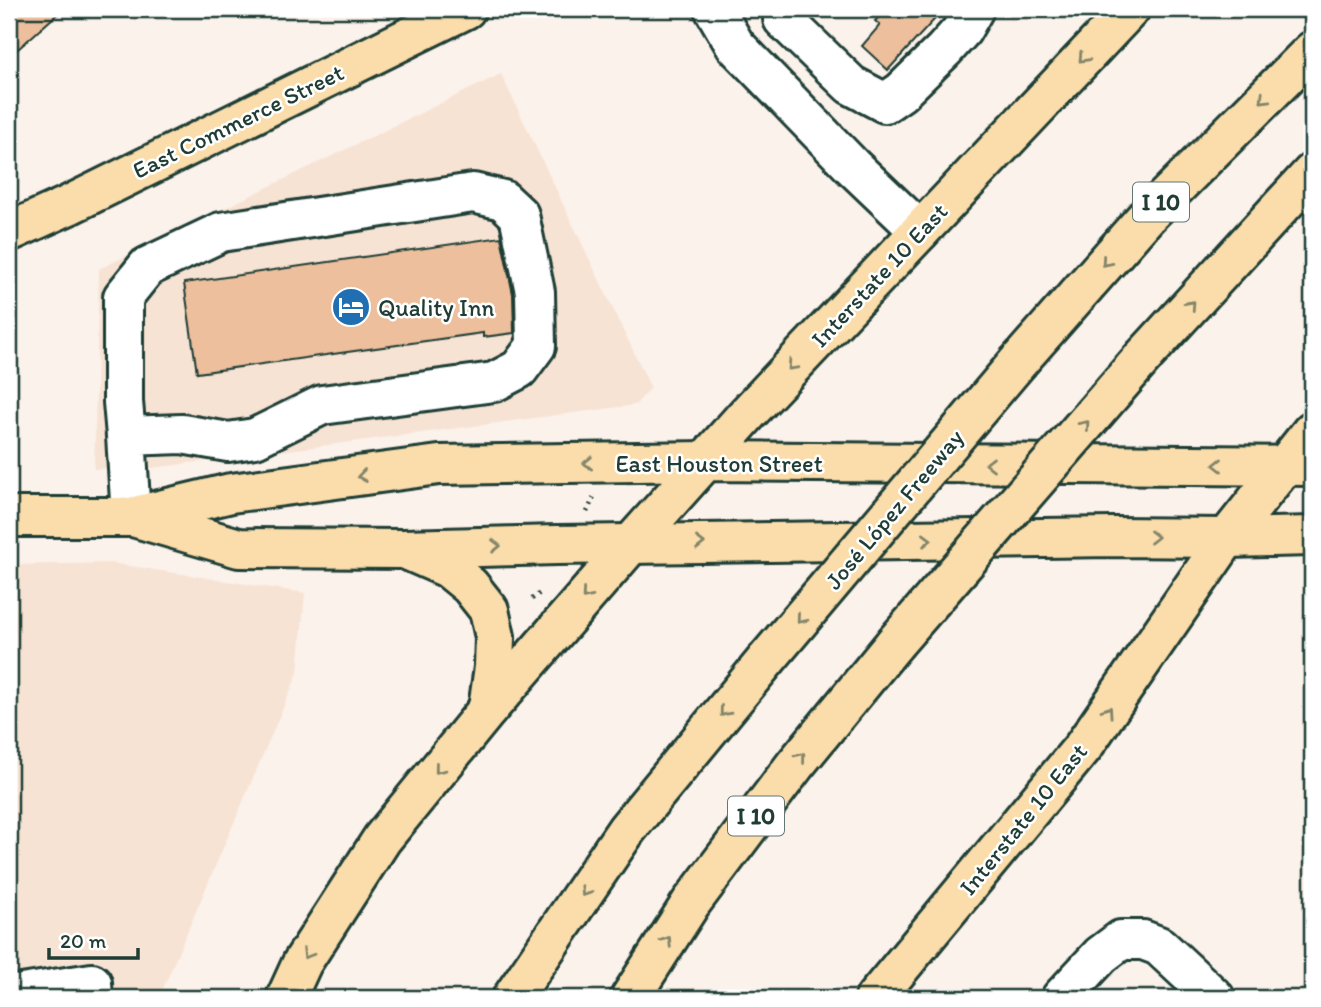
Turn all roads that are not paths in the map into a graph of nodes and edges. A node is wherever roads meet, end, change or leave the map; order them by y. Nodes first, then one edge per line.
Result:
1 (466, 9) edge
2 (714, 9) edge
3 (974, 9) edge
4 (1130, 9) edge
5 (793, 14) edge
6 (735, 45) junction
7 (1312, 51) edge
8 (1312, 173) edge
9 (920, 231) junction
10 (9, 232) edge
11 (1312, 431) edge
12 (126, 436) junction
13 (706, 461) junction
14 (1299, 466) edge
15 (9, 517) edge
16 (131, 517) junction
17 (1312, 536) edge
18 (1227, 538) junction
19 (631, 544) junction
20 (403, 549) junction
21 (488, 709) junction
22 (9, 996) edge
23 (93, 998) edge
24 (286, 998) edge
25 (512, 998) edge
26 (630, 998) edge
27 (875, 998) edge
28 (1061, 998) edge
29 (1215, 998) edge

1 - 10 main road, East Commerce Street
2 - 6 lane
3 - 5 lane
4 -> 9 main road, Interstate 10 East
5 - 6 lane
6 - 9 lane
7 -> 25 main road, José López Freeway / I 10, bridge
26 -> 8 main road, I 10, bridge
9 -> 13 main road, Interstate 10 East
11 - 14 main road, Interstate 10 East
12 - 12 lane
12 - 16 lane
14 -> 13 main road, East Houston Street
13 -> 16 main road, East Houston Street
13 - 19 main road, Interstate 10 East
14 - 18 main road, Interstate 10 East
15 - 16 main road, East Houston Street
16 - 20 main road, East Houston Street
17 - 18 main road, East Houston Street
19 -> 18 main road, East Houston Street
27 -> 18 main road, Interstate 10 East
20 -> 19 main road, East Houston Street
19 -> 21 main road, Interstate 10 East
20 - 21 main road
21 -> 24 main road, Interstate 10 East
22 - 23 lane
28 - 29 lane

